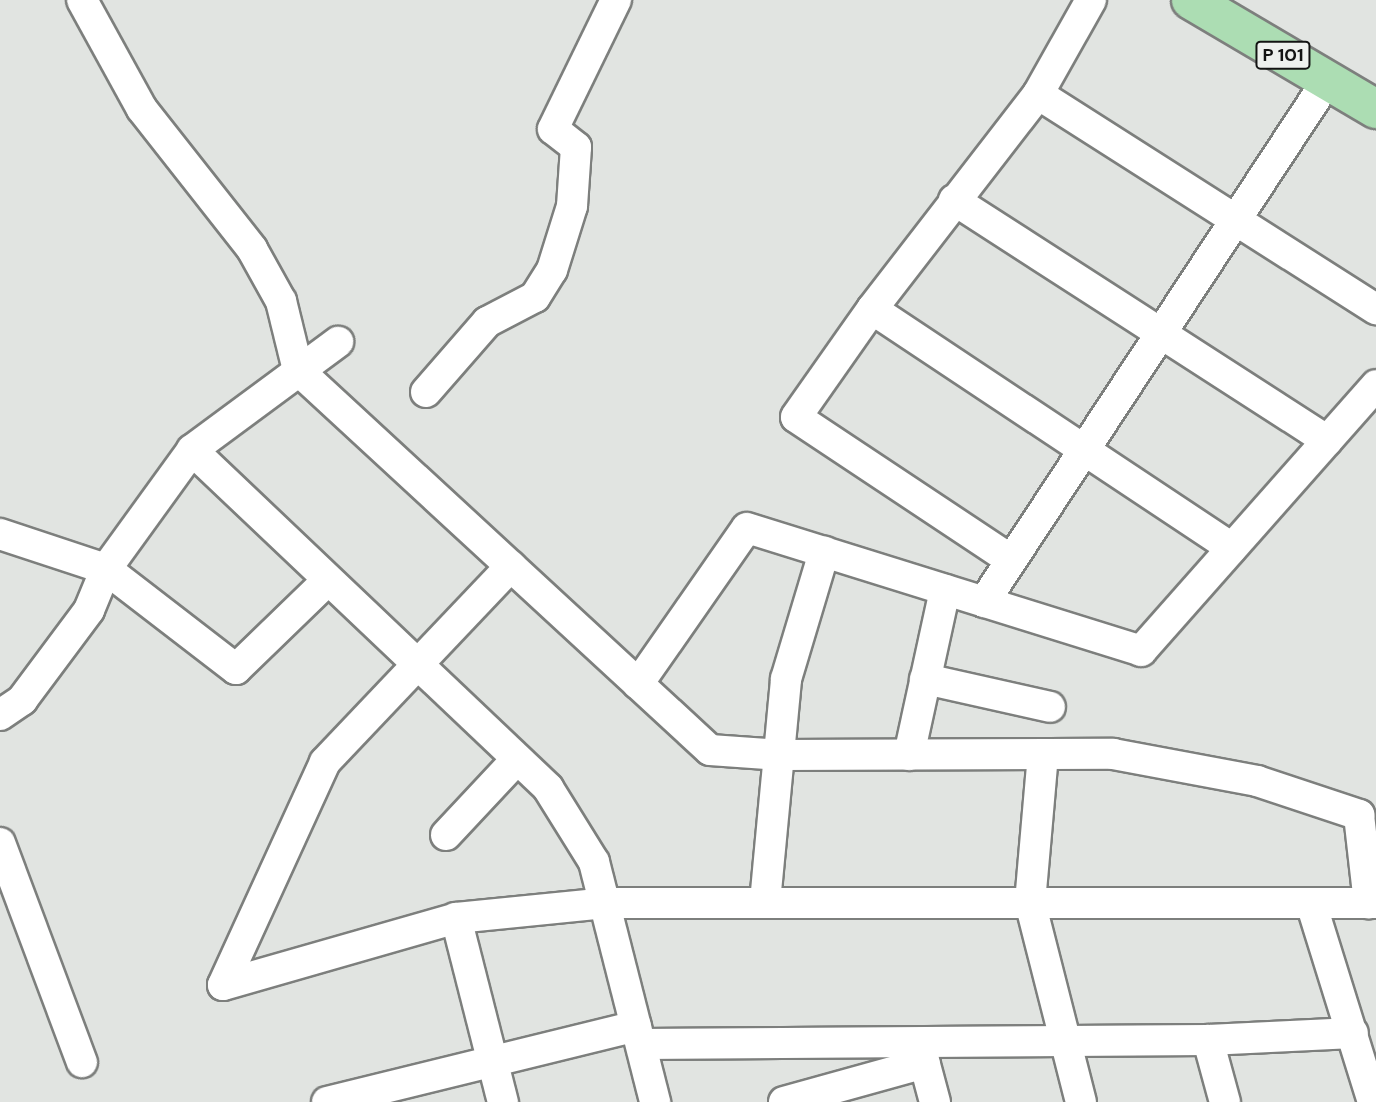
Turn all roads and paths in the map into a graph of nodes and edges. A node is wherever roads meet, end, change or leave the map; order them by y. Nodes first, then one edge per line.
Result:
1 (82, 0) edge
2 (616, 0) edge
3 (1091, 0) edge
4 (1191, 0) edge
5 (1327, 80) junction
6 (1038, 94) junction
7 (1376, 109) edge
8 (954, 200) junction
9 (1235, 220) junction
10 (872, 309) junction
11 (1376, 309) edge
12 (1160, 333) junction
13 (338, 342) dead end
14 (298, 370) junction
15 (1376, 385) edge
16 (426, 392) dead end
17 (1327, 440) junction
18 (1084, 449) junction
19 (192, 450) junction
20 (0, 534) edge
21 (1232, 548) junction
22 (824, 552) junction
23 (1011, 560) junction
24 (511, 566) junction
25 (106, 569) junction
26 (328, 580) junction
27 (945, 590) junction
28 (984, 602) junction
29 (417, 665) junction
30 (925, 679) junction
31 (638, 684) junction
32 (1049, 707) dead end
33 (0, 715) edge
34 (1043, 754) junction
35 (781, 755) junction
36 (909, 755) junction
37 (517, 759) junction
38 (446, 835) dead end
39 (0, 843) edge
40 (765, 902) junction
41 (1030, 902) junction
42 (605, 903) junction
43 (1311, 903) junction
44 (1372, 903) edge
45 (456, 918) junction
46 (1353, 1033) junction
47 (638, 1035) junction
48 (1208, 1040) junction
49 (1066, 1041) junction
50 (922, 1053) junction
51 (82, 1062) dead end
52 (493, 1063) junction
53 (1372, 1073) edge
54 (345, 1100) edge
55 (790, 1101) edge
56 (503, 1102) edge
57 (656, 1102) edge
58 (934, 1102) edge
59 (1082, 1102) edge
60 (1225, 1102) edge
61 (1373, 1102) edge

1 - 14 street
2 - 16 street
3 - 6 street
4 - 5 main road, P 101
5 - 7 main road, P 101
5 - 9 street
6 - 8 street
6 - 9 street
8 - 10 street
8 - 12 street
9 - 11 street
9 - 12 street
10 - 18 street
10 - 23 street
12 - 17 street
12 - 18 street
13 - 14 street
14 - 19 street
14 - 24 street
15 - 17 street
17 - 21 street
18 - 21 street
18 - 23 street
19 - 25 street
19 - 26 street
20 - 25 street
21 - 28 street
22 - 27 street
22 - 31 street
22 - 35 street
23 - 28 street
24 - 29 street
24 - 31 street
25 - 26 street
25 - 33 street
26 - 29 street
27 - 28 street
27 - 30 street
29 - 37 street
29 - 45 street
30 - 32 street
30 - 36 street
31 - 35 street
34 - 36 street
34 - 41 street
34 - 44 street
35 - 36 street
35 - 40 street
37 - 38 street
37 - 42 street
39 - 51 street
40 - 41 street
40 - 42 street
41 - 43 street
41 - 49 street
42 - 45 street
42 - 47 street
43 - 44 street
43 - 46 street
45 - 52 street
46 - 48 street
46 - 53 street
47 - 50 street
47 - 52 street
47 - 57 street
48 - 49 street
48 - 60 street
49 - 50 street
49 - 59 street
50 - 55 street
50 - 58 street
52 - 54 street
52 - 56 street
53 - 61 street

